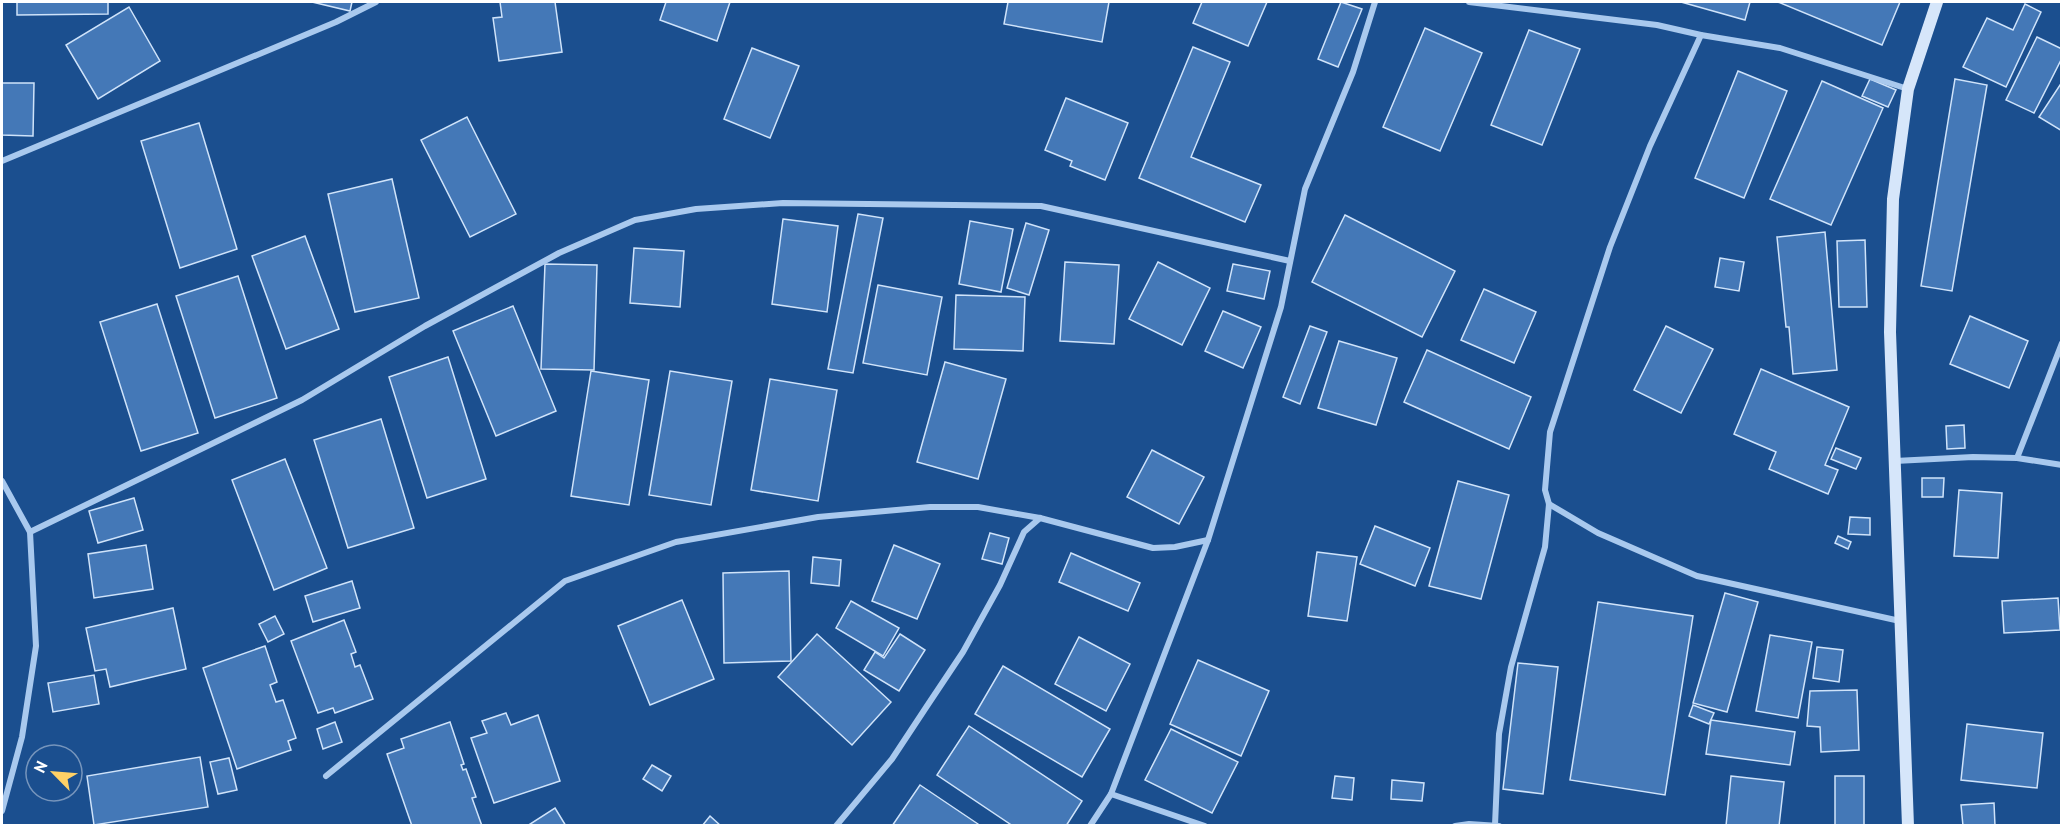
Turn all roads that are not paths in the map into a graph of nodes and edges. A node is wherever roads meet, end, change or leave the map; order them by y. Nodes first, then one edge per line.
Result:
1 (376, 2) edge
2 (1375, 2) edge
3 (1469, 2) edge
4 (1937, 2) edge
5 (1701, 36) junction
6 (1908, 89) junction
7 (2, 161) edge
8 (1290, 261) junction
9 (2061, 344) edge
10 (2017, 458) junction
11 (1894, 461) junction
12 (2061, 465) edge
13 (2, 481) edge
14 (1548, 504) junction
15 (1040, 518) junction
16 (30, 532) junction
17 (1208, 540) junction
18 (1900, 621) junction
19 (326, 776) dead end
20 (1111, 794) junction
21 (2, 811) edge
22 (836, 825) edge
23 (1090, 825) edge
24 (1205, 825) edge
25 (1455, 825) edge
26 (1495, 825) edge
27 (1499, 825) edge
28 (1908, 825) edge

1 - 7 street
2 - 8 street
3 - 5 street
4 - 6 street
5 - 6 street
5 - 14 street
6 - 11 street
8 - 16 street
8 - 17 street
9 - 10 street
10 - 11 street
10 - 12 street
11 - 18 street
13 - 16 street
14 - 18 street
14 - 26 street
15 - 17 street
15 - 19 street
15 - 22 street
16 - 21 street
17 - 20 street
18 - 28 street
20 - 23 street
20 - 24 street
25 - 26 street
26 - 27 street

